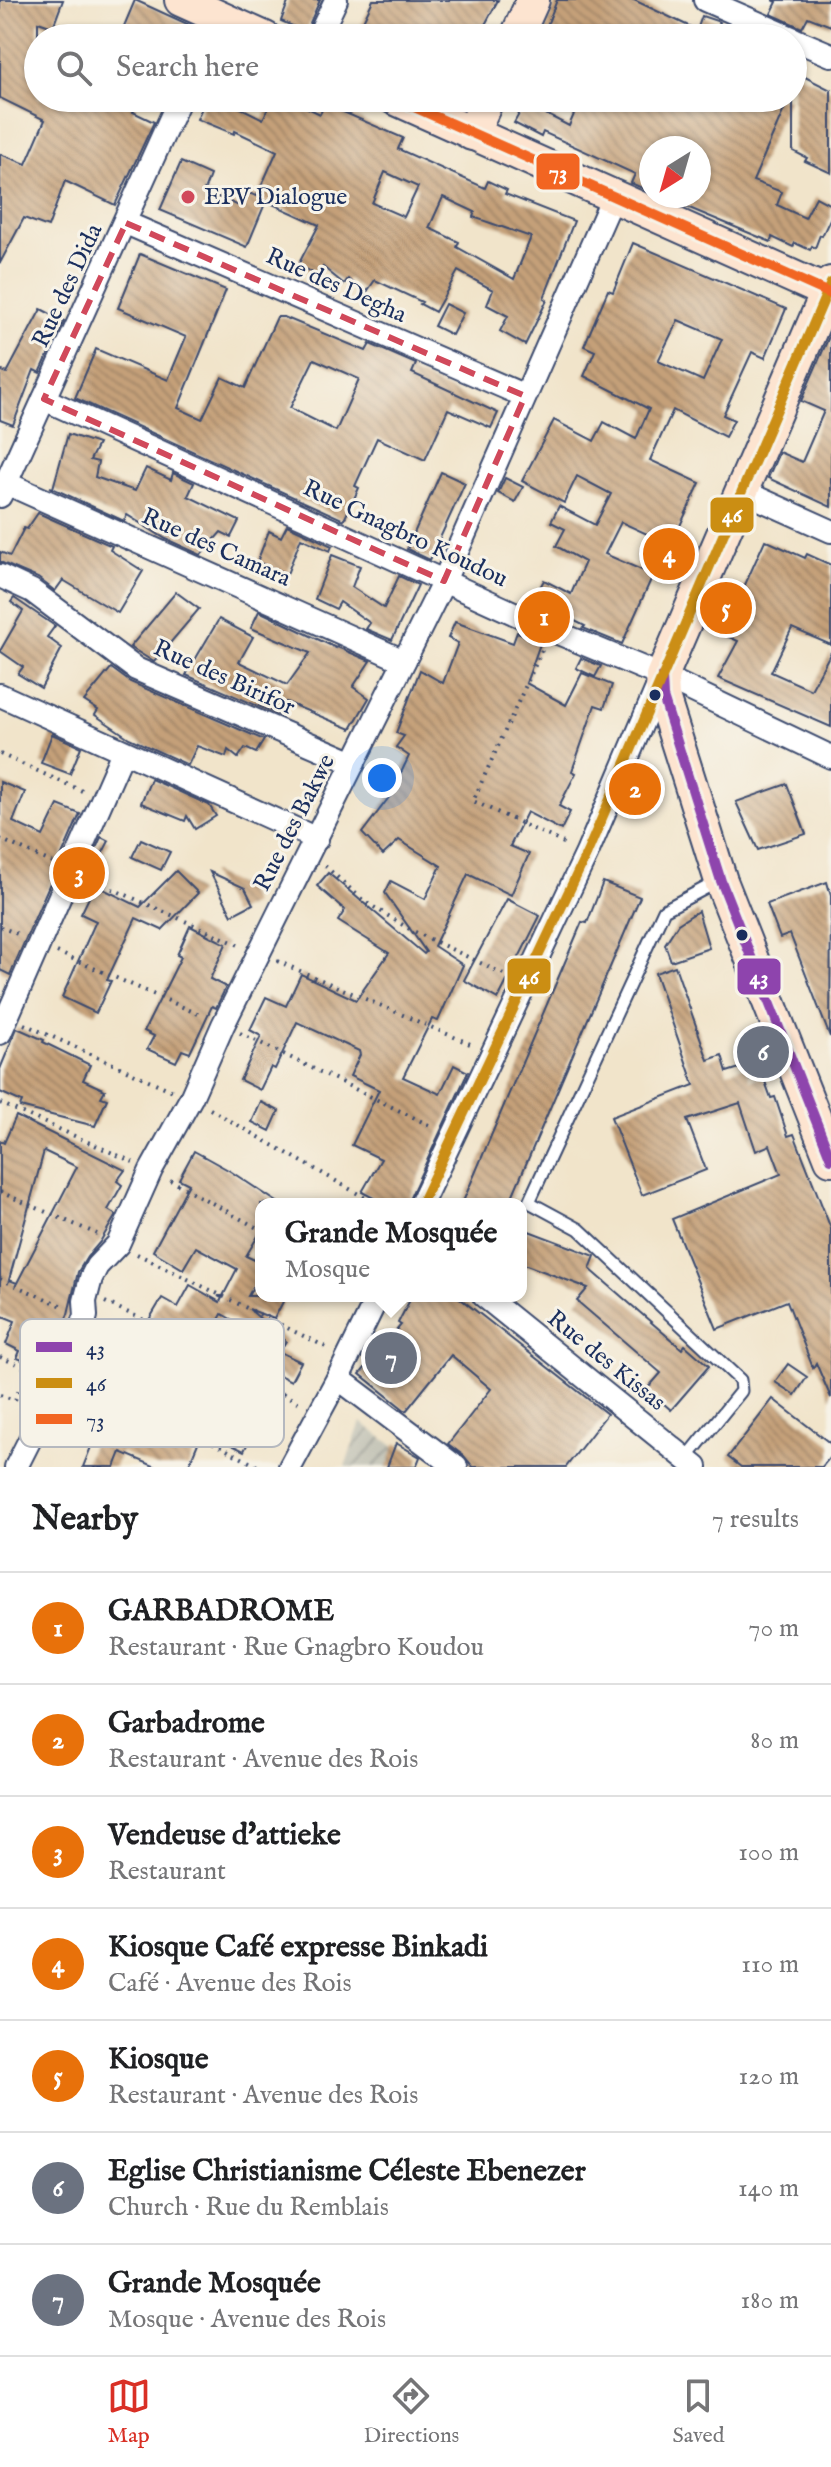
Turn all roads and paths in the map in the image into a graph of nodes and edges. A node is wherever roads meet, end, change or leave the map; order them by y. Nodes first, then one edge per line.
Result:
1 (181, 0) edge
2 (336, 0) edge
3 (533, 0) edge
4 (705, 0) edge
5 (209, 24) edge
6 (325, 24) edge
7 (522, 24) edge
8 (760, 24) edge
9 (807, 45) edge
10 (831, 55) edge
11 (174, 112) edge
12 (424, 112) edge
13 (482, 112) edge
14 (472, 134) junction
15 (614, 195) junction
16 (126, 223) junction
17 (830, 290) edge
18 (525, 396) junction
19 (44, 399) junction
20 (3, 489) edge
21 (742, 491) junction
22 (831, 531) edge
23 (0, 576) edge
24 (444, 581) junction
25 (551, 630) junction
26 (404, 661) junction
27 (662, 676) junction
28 (0, 695) edge
29 (123, 752) junction
30 (0, 754) edge
31 (831, 757) edge
32 (354, 763) junction
33 (102, 800) junction
34 (314, 846) junction
35 (587, 853) junction
36 (721, 881) junction
37 (0, 927) edge
38 (39, 944) junction
39 (525, 984) junction
40 (4, 1025) edge
41 (223, 1025) junction
42 (191, 1098) junction
43 (0, 1103) edge
44 (453, 1137) junction
45 (831, 1159) edge
46 (151, 1170) junction
47 (0, 1192) edge
48 (366, 1198) edge
49 (424, 1198) edge
50 (255, 1227) edge
51 (118, 1244) junction
52 (0, 1279) edge
53 (87, 1293) junction
54 (375, 1302) edge
55 (491, 1302) edge
56 (86, 1316) junction
57 (85, 1319) edge
58 (143, 1319) edge
59 (255, 1319) edge
60 (284, 1335) edge
61 (0, 1357) edge
62 (20, 1365) edge
63 (343, 1368) junction
64 (20, 1390) edge
65 (284, 1394) edge
66 (0, 1395) edge
67 (319, 1415) junction
68 (26, 1447) edge
69 (221, 1447) edge
70 (691, 1463) edge
71 (16, 1467) edge
72 (259, 1467) edge
73 (290, 1467) edge
74 (456, 1467) edge

1 - 5 street
2 - 6 street
3 - 7 street
4 - 8 street
9 - 10 street
11 - 16 street, Rue des Dida
12 - 14 street
13 - 14 street
14 - 15 street
15 - 17 street
15 - 18 street, Rue des Bakwe
16 - 18 street, Rue des Degha
16 - 19 street, Rue des Dida
17 - 21 street
18 - 24 street, Rue des Bakwe
19 - 20 street, Rue des Dida
19 - 24 street, Rue Gnagbro Koudou
20 - 26 street, Rue des Camara
21 - 22 street
21 - 27 street
23 - 32 street, Rue des Birifor
24 - 25 street, Rue Gnagbro Koudou
24 - 26 street, Rue des Bakwe
25 - 27 street, Rue Gnagbro Koudou
25 - 35 path
26 - 32 street, Rue des Bakwe
27 - 31 street, Rue Gnagbro Koudou
27 - 35 street
27 - 36 street
28 - 29 street
29 - 33 street
29 - 34 street
30 - 33 path
32 - 34 street, Rue des Bakwe
33 - 38 street
34 - 39 path
34 - 41 street, Rue des Bakwe
35 - 39 street
36 - 45 street
36 - 70 lane
37 - 38 path
38 - 40 street
38 - 41 path
39 - 44 street
40 - 42 path
41 - 42 street, Rue des Bakwe
41 - 44 path
42 - 46 street, Rue des Bakwe
42 - 48 path
43 - 46 path
44 - 49 street
46 - 50 path
46 - 51 street, Rue des Bakwe
47 - 51 path
51 - 53 street, Rue des Bakwe
51 - 59 path
52 - 56 path
53 - 56 street, Rue des Bakwe
53 - 58 path
54 - 63 street
55 - 70 street, Rue des Kissas
56 - 57 street, Rue des Bakwe
60 - 63 path
61 - 62 path
63 - 67 street
63 - 74 street
64 - 66 path
65 - 67 path
67 - 73 street
68 - 71 street, Rue des Bakwe
69 - 72 path

